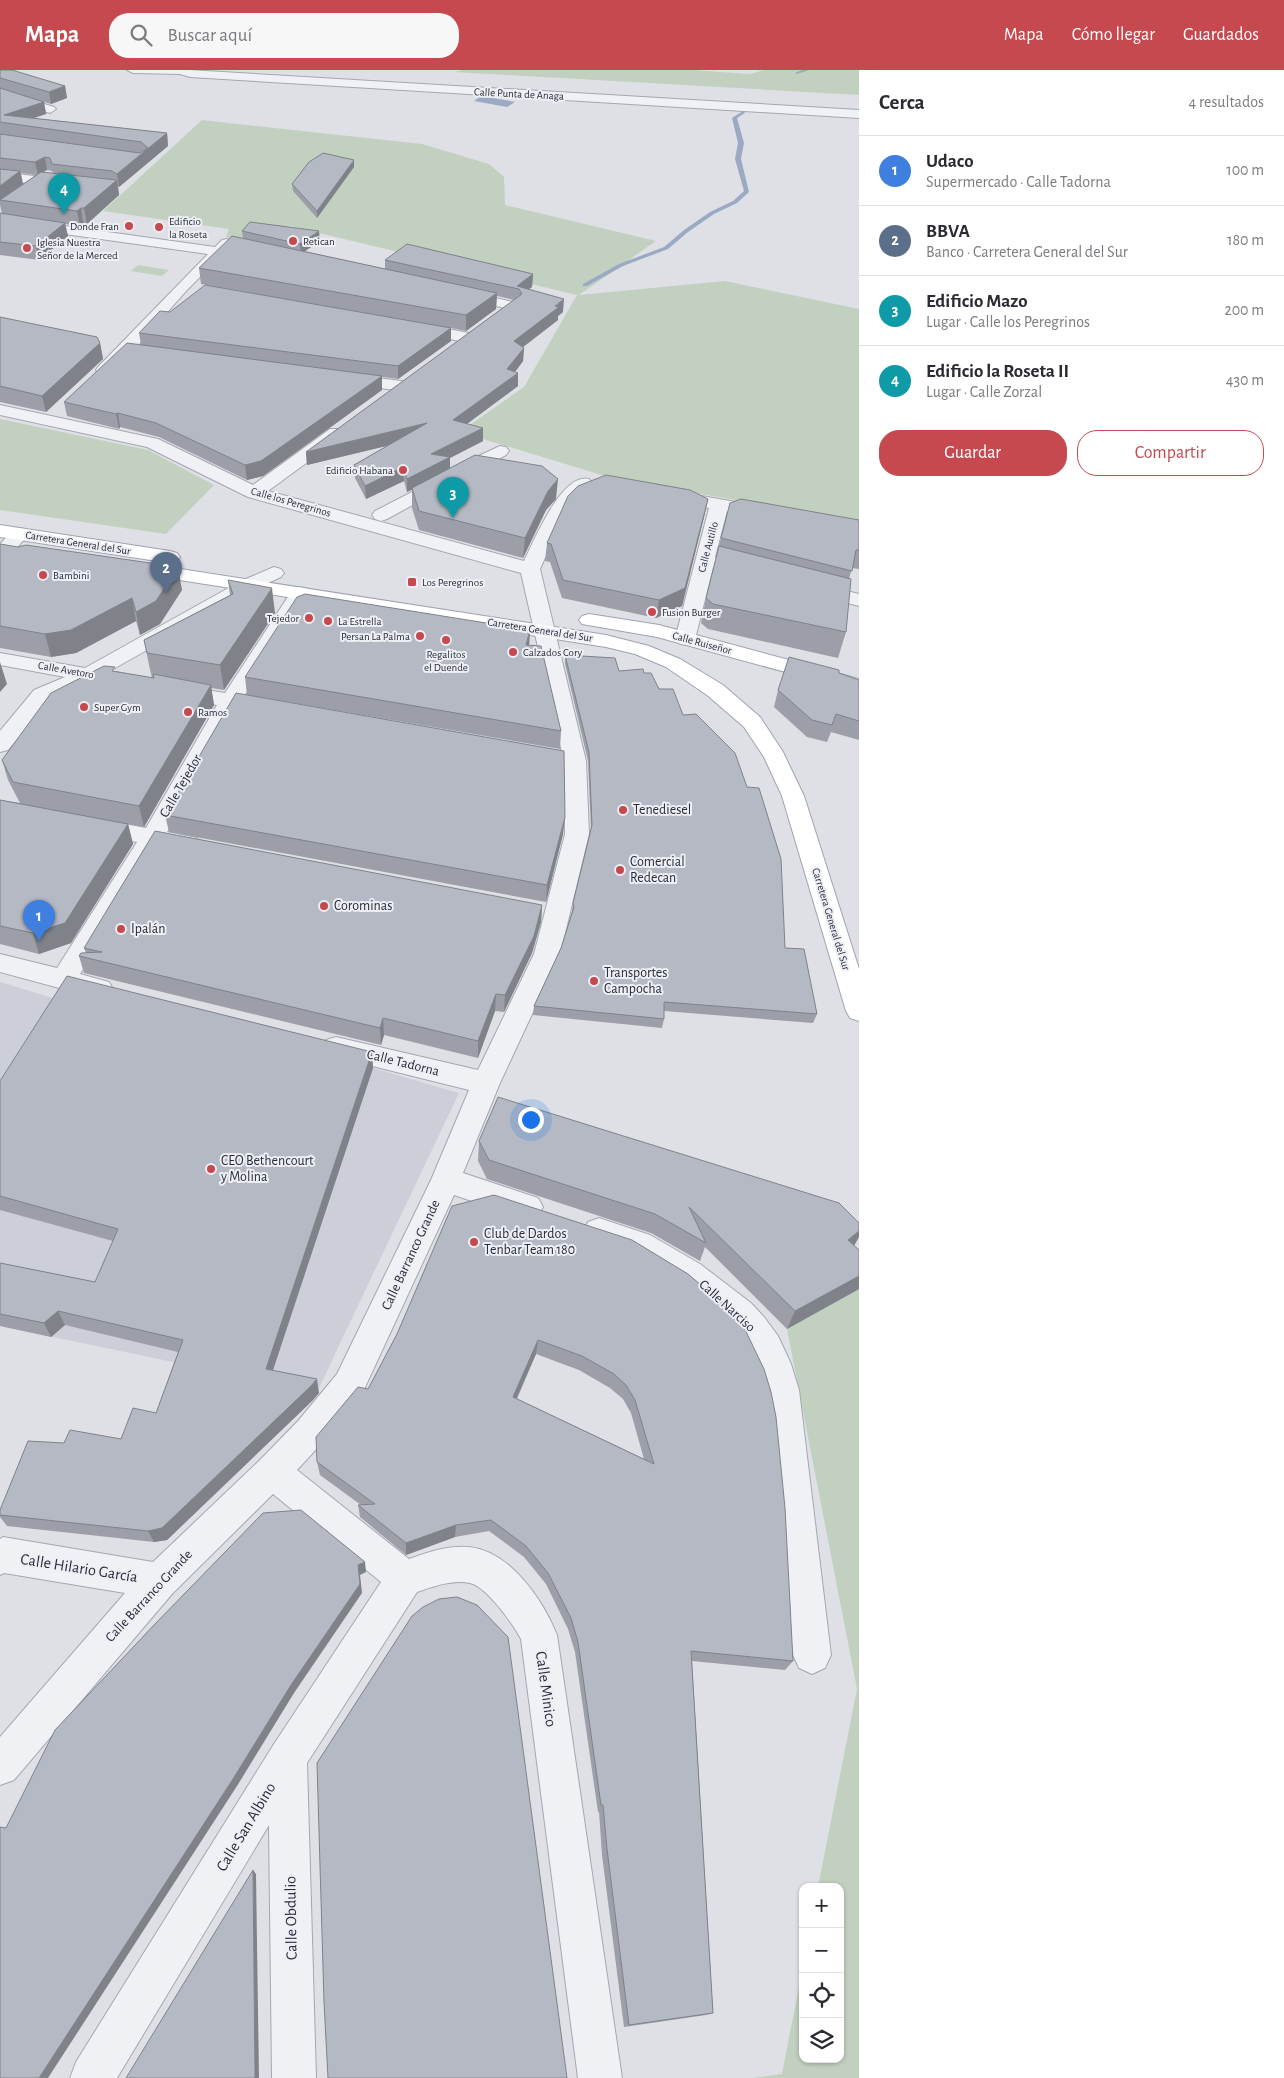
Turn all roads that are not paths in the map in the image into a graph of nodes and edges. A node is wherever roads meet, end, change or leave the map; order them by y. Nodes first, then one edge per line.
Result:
1 (133, 70) edge
2 (178, 70) edge
3 (0, 93) edge
4 (50, 109) edge
5 (859, 114) edge
6 (57, 169) edge
7 (0, 176) edge
8 (41, 181) junction
9 (79, 186) edge
10 (27, 191) edge
11 (0, 221) edge
12 (222, 247) junction
13 (245, 247) edge
14 (182, 287) junction
15 (203, 290) edge
16 (446, 292) edge
17 (498, 317) edge
18 (400, 325) edge
19 (484, 327) edge
20 (468, 338) junction
21 (105, 346) dead end
22 (453, 348) edge
23 (125, 350) junction
24 (145, 353) edge
25 (416, 375) edge
26 (332, 377) edge
27 (91, 382) edge
28 (401, 386) junction
29 (385, 397) edge
30 (64, 408) dead end
31 (0, 410) edge
32 (50, 420) junction
33 (347, 425) edge
34 (500, 452) dead end
35 (476, 464) junction
36 (505, 469) edge
37 (563, 480) dead end
38 (583, 483) junction
39 (602, 485) edge
40 (651, 492) edge
41 (254, 493) junction
42 (719, 505) junction
43 (381, 515) dead end
44 (784, 516) edge
45 (5, 543) edge
46 (704, 560) junction
47 (530, 569) junction
48 (274, 573) junction
49 (768, 576) edge
50 (795, 583) edge
51 (248, 586) junction
52 (300, 592) junction
53 (859, 600) edge
54 (543, 622) junction
55 (685, 639) junction
56 (0, 659) edge
57 (89, 674) junction
58 (859, 686) edge
59 (230, 701) junction
60 (289, 712) edge
61 (0, 746) edge
62 (76, 823) edge
63 (152, 837) junction
64 (210, 848) edge
65 (0, 963) edge
66 (62, 980) junction
67 (120, 994) edge
68 (859, 1011) edge
69 (313, 1041) edge
70 (486, 1083) junction
71 (446, 1180) junction
72 (272, 1472) junction
73 (0, 1557) edge
74 (404, 1578) junction
75 (159, 1581) junction
76 (812, 1655) dead end
77 (288, 1758) junction
78 (0, 1766) edge
79 (92, 2078) edge
80 (294, 2078) edge
81 (600, 2078) edge

1 - 2 street, Calle Punta de Anaga
2 - 5 street, Calle Punta de Anaga
3 - 4 street
6 - 8 street
7 - 8 street
8 - 9 street
8 - 10 street
11 - 12 street
12 - 13 street
12 - 14 street
14 - 15 street
14 - 23 street
16 - 17 street
18 - 20 street
19 - 20 street
20 - 22 street
21 - 23 street
23 - 24 street
23 - 27 street
25 - 28 street
26 - 28 street
28 - 29 street
30 - 32 street
31 - 32 street, Calle los Peregrinos
32 - 41 street, Calle los Peregrinos
33 - 41 street
34 - 35 street
35 - 36 street
35 - 43 street
37 - 38 street
38 - 39 street
38 - 47 street
40 - 42 street
41 - 47 street, Calle los Peregrinos
42 - 44 street, Calle Autillo
42 - 46 street, Calle Autillo
45 - 48 main road, Carretera General del Sur
45 - 51 main road, Carretera General del Sur
46 - 49 street
46 - 55 street, Calle Autillo
47 - 54 street, Calle Barranco Grande
48 - 51 street
48 - 54 main road, Carretera General del Sur
50 - 53 street
51 - 52 main road, Carretera General del Sur
51 - 57 street
52 - 54 main road, Carretera General del Sur
52 - 59 street, Calle Tejedor
54 - 55 main road, Calle Ruiseñor
54 - 68 main road, Carretera General del Sur
54 - 70 street, Calle Barranco Grande
55 - 58 main road, Calle Ruiseñor
56 - 57 street, Calle Avetoro
57 - 59 street, Calle Avetoro
57 - 61 street
59 - 60 street, Calle Avetoro
59 - 63 street, Calle Tejedor
62 - 63 street
63 - 64 street
63 - 66 street, Calle Tejedor
65 - 66 street
66 - 67 street
69 - 70 street, Calle Tadorna
70 - 71 street, Calle Barranco Grande
71 - 72 street, Calle Barranco Grande
71 - 76 street, Calle Narciso
72 - 74 street
72 - 75 street, Calle Barranco Grande
73 - 75 street, Calle Hilario García
74 - 77 street, Calle San Albino
74 - 81 street, Calle Minico
75 - 78 street, Calle Barranco Grande
77 - 79 street, Calle San Albino
77 - 80 street, Calle Obdulio

